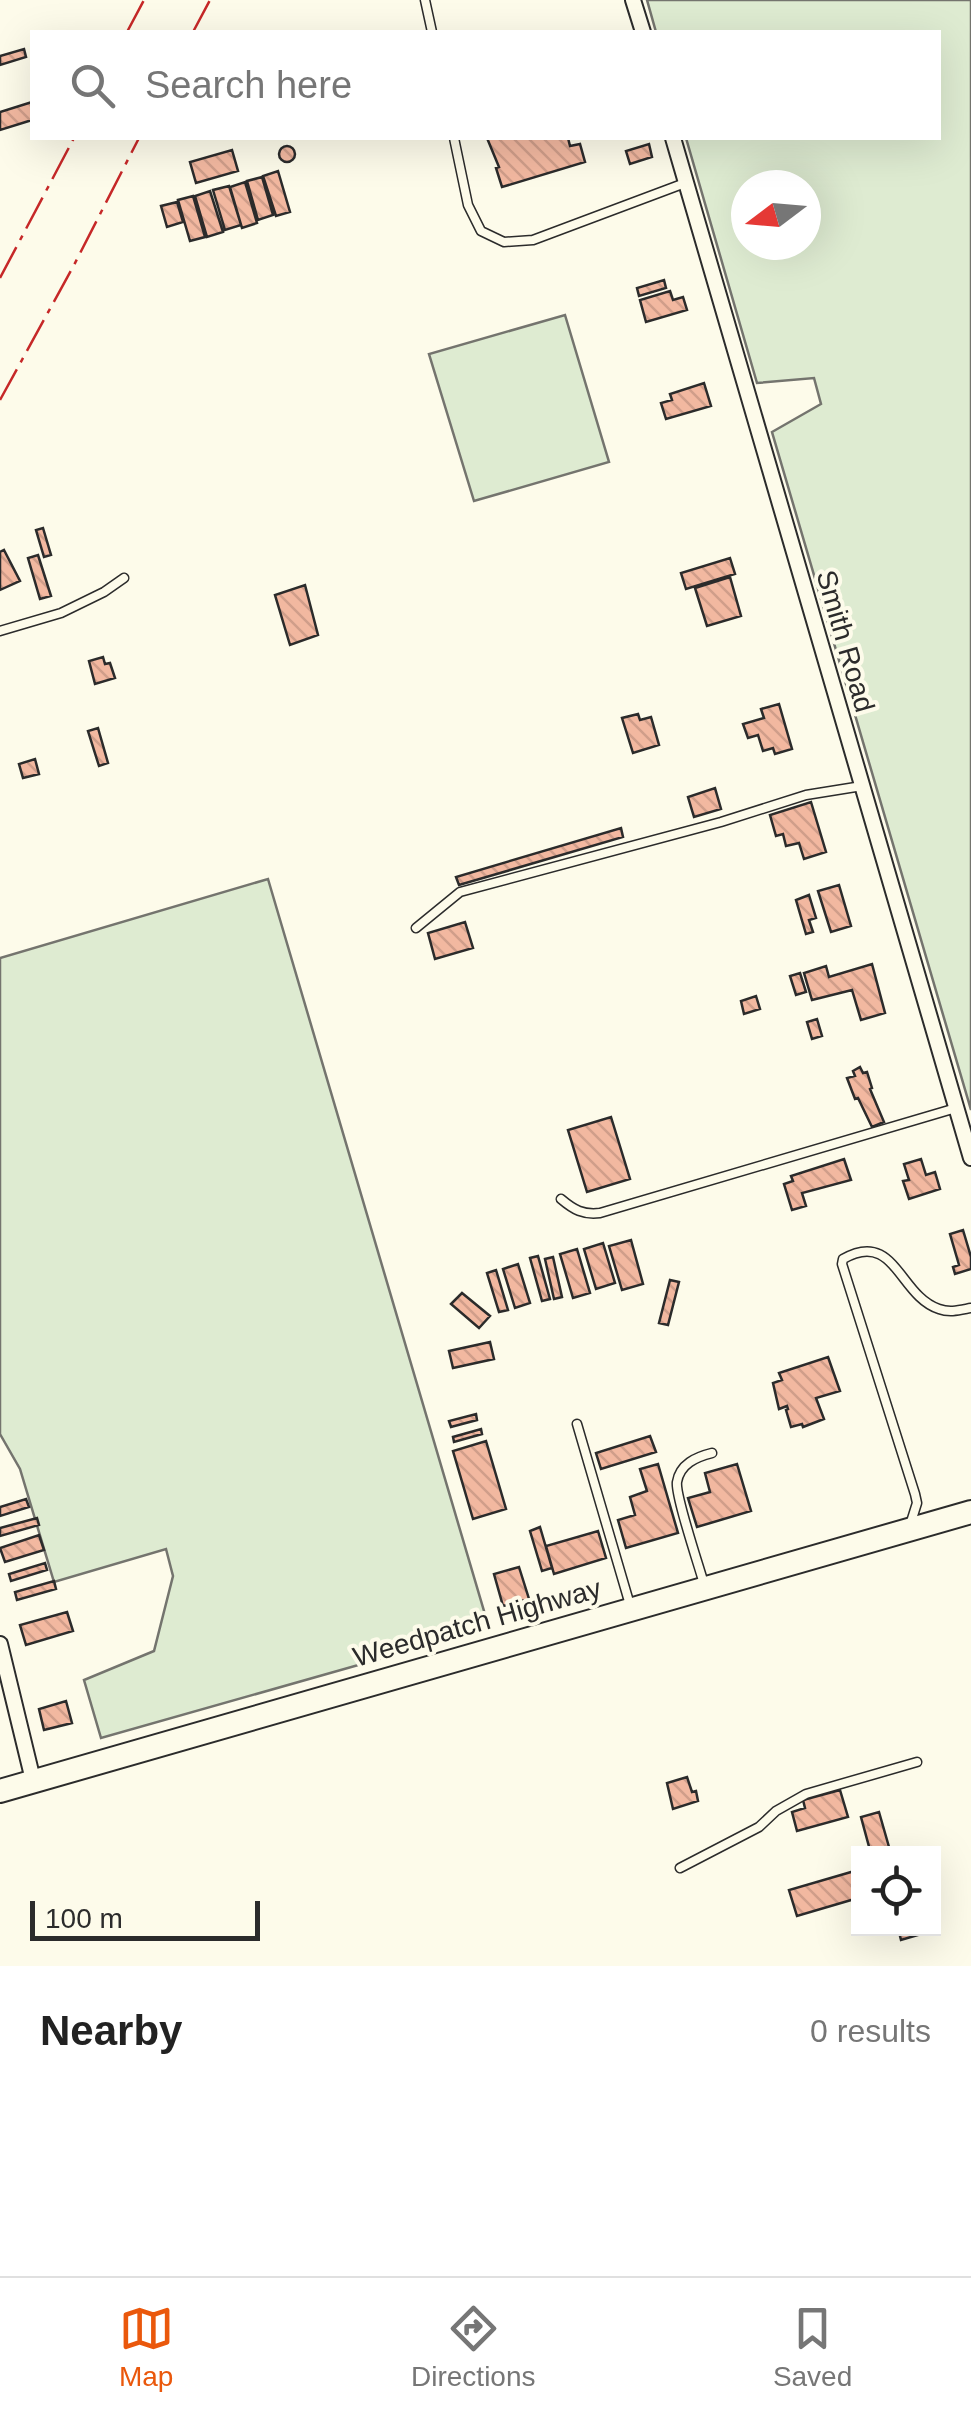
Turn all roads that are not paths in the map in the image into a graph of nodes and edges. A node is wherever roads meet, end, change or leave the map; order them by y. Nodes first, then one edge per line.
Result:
1 (425, 0) edge
2 (633, 0) edge
3 (432, 30) edge
4 (642, 30) edge
5 (454, 140) edge
6 (674, 140) edge
7 (686, 183) junction
8 (124, 578) dead end
9 (0, 631) edge
10 (862, 786) junction
11 (416, 928) dead end
12 (956, 1108) junction
13 (971, 1158) edge
14 (561, 1199) dead end
15 (971, 1308) edge
16 (577, 1424) dead end
17 (712, 1452) dead end
18 (971, 1512) edge
19 (906, 1530) junction
20 (705, 1588) junction
21 (632, 1609) junction
22 (0, 1644) edge
23 (917, 1762) dead end
24 (33, 1780) junction
25 (0, 1791) edge
26 (680, 1868) dead end

1 - 3 lane
2 - 4 street
5 - 7 lane
6 - 7 street, Smith Road
7 - 10 street, Smith Road
8 - 9 lane
10 - 11 lane
10 - 12 street, Smith Road
12 - 13 street, Smith Road
12 - 14 lane
15 - 19 lane
16 - 21 lane
17 - 20 lane
18 - 19 main road, Weedpatch Highway
19 - 20 main road, Weedpatch Highway
20 - 21 main road, Weedpatch Highway
21 - 24 main road, Weedpatch Highway
22 - 24 street
23 - 26 lane
24 - 25 main road, Weedpatch Highway

